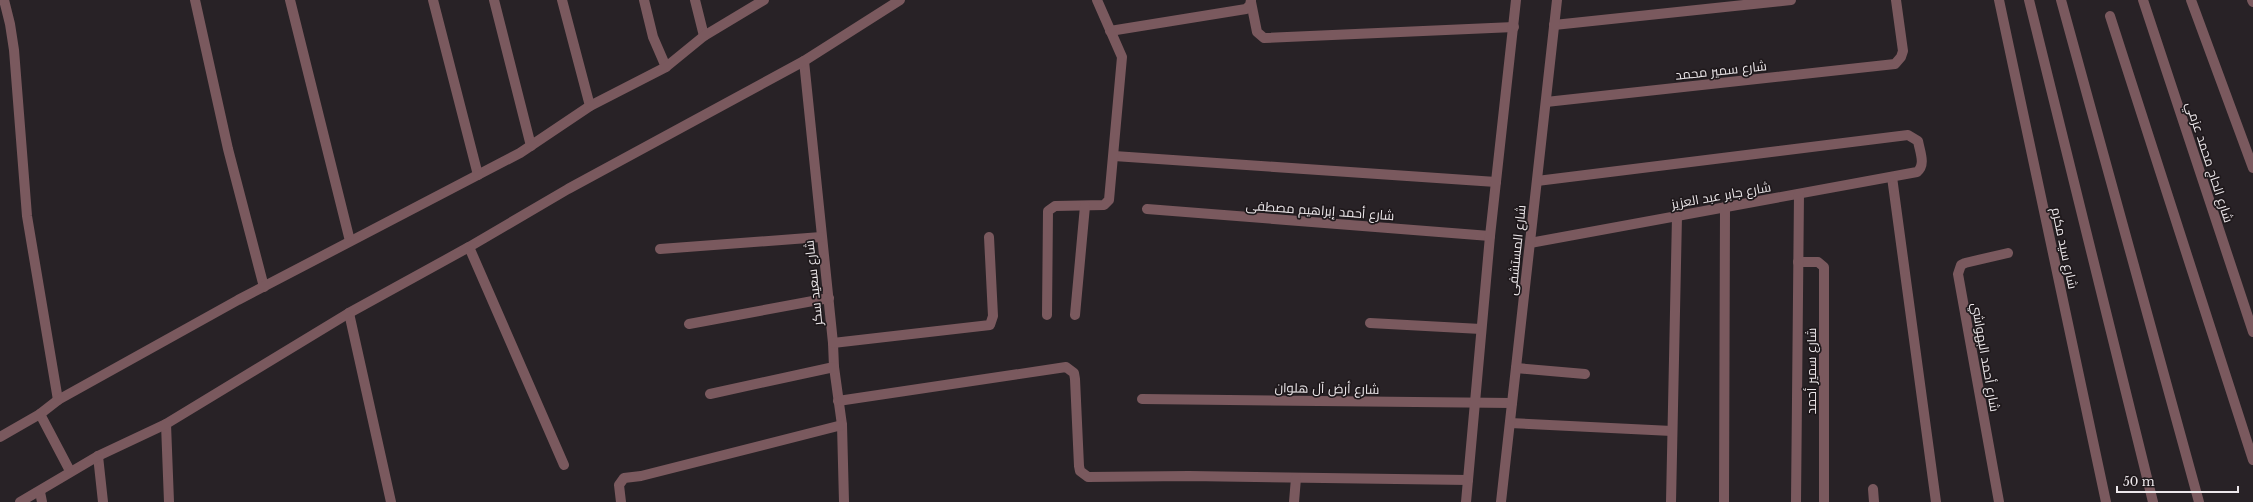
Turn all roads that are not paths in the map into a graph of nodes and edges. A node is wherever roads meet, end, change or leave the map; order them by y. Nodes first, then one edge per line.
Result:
1 (4, 0) edge
2 (195, 0) edge
3 (290, 0) edge
4 (433, 0) edge
5 (494, 0) edge
6 (562, 0) edge
7 (644, 0) edge
8 (695, 0) edge
9 (900, 0) edge
10 (1097, 0) edge
11 (1516, 0) edge
12 (1557, 0) edge
13 (1791, 0) edge
14 (1896, 0) edge
15 (1999, 0) edge
16 (2028, 0) edge
17 (2061, 0) edge
18 (2143, 0) edge
19 (2191, 0) edge
20 (1251, 1) edge
21 (758, 2) edge
22 (2110, 16) dead end
23 (1554, 25) junction
24 (1514, 27) junction
25 (1110, 31) junction
26 (704, 36) junction
27 (804, 61) junction
28 (666, 67) junction
29 (1546, 102) junction
30 (590, 106) junction
31 (531, 146) junction
32 (1114, 156) junction
33 (2253, 168) edge
34 (478, 175) junction
35 (1892, 177) junction
36 (1537, 181) junction
37 (1496, 182) junction
38 (1799, 194) junction
39 (1084, 206) junction
40 (1725, 207) junction
41 (1147, 209) dead end
42 (1677, 216) junction
43 (990, 236) dead end
44 (1490, 236) junction
45 (821, 237) junction
46 (350, 241) junction
47 (1530, 243) junction
48 (469, 247) junction
49 (660, 249) dead end
50 (2008, 253) dead end
51 (1798, 262) junction
52 (264, 287) junction
53 (829, 298) junction
54 (349, 313) junction
55 (1047, 315) dead end
56 (1075, 315) dead end
57 (1370, 323) dead end
58 (689, 324) dead end
59 (1482, 329) junction
60 (2253, 332) edge
61 (833, 343) junction
62 (834, 367) junction
63 (1516, 368) junction
64 (1585, 374) dead end
65 (710, 394) dead end
66 (1142, 399) dead end
67 (58, 400) junction
68 (838, 400) junction
69 (1474, 402) junction
70 (1512, 403) junction
71 (40, 414) junction
72 (1510, 423) junction
73 (166, 424) junction
74 (842, 425) junction
75 (1672, 431) junction
76 (0, 437) edge
77 (98, 456) junction
78 (2253, 460) edge
79 (564, 465) dead end
80 (70, 472) junction
81 (1296, 478) junction
82 (1468, 480) junction
83 (1873, 489) dead end
84 (41, 497) edge
85 (20, 502) edge
86 (103, 502) edge
87 (169, 502) edge
88 (391, 502) edge
89 (621, 502) edge
90 (844, 502) edge
91 (1294, 502) edge
92 (1466, 502) edge
93 (1501, 502) edge
94 (1671, 502) edge
95 (1724, 502) edge
96 (1796, 502) edge
97 (1824, 502) edge
98 (1874, 502) edge
99 (1936, 502) edge
100 (1999, 502) edge
101 (2106, 502) edge
102 (2153, 502) edge
103 (2199, 502) edge

1 - 67 street
2 - 52 street
3 - 46 street
4 - 34 street
5 - 31 street
6 - 30 street
7 - 28 street
8 - 26 street
9 - 27 street
10 - 25 street
11 - 24 street, شارع المستشفى
12 - 23 street, شارع المستشفى
13 - 23 street
14 - 29 street, شارع سمير محمد
15 - 101 street, شارع سيد مكرم
16 - 102 street
17 - 103 street
18 - 60 street, شارع الحاج محمد عزمي
19 - 33 street
20 - 24 street
20 - 25 street
21 - 26 street
22 - 78 street
23 - 29 street, شارع المستشفى
24 - 37 street, شارع المستشفى
25 - 32 street
26 - 28 street
27 - 45 street, شارع سعيد سكر
27 - 48 street
28 - 30 street
29 - 36 street, شارع المستشفى
30 - 31 street
31 - 34 street
32 - 37 street
32 - 39 street
34 - 46 street
35 - 36 street, شارع جابر عبد العزيز
35 - 38 street, شارع جابر عبد العزيز
35 - 99 street
36 - 47 street, شارع المستشفى
37 - 44 street, شارع المستشفى
38 - 40 street, شارع جابر عبد العزيز
38 - 51 street
39 - 55 street
39 - 56 street
40 - 42 street, شارع جابر عبد العزيز
40 - 95 street
41 - 44 street, شارع أحمد إبراهيم مصطفى
42 - 47 street, شارع جابر عبد العزيز
42 - 75 street
43 - 61 street
44 - 59 street, شارع المستشفى
45 - 49 street
45 - 53 street, شارع سعيد سكر
46 - 52 street
47 - 63 street, شارع المستشفى
48 - 54 street
48 - 79 street
50 - 100 street, شارع أحمد البهواشي
51 - 96 street
51 - 97 street, شارع سمير أحمد
52 - 67 street
53 - 58 street
53 - 61 street, شارع سعيد سكر
54 - 73 street
54 - 88 street
57 - 59 street
59 - 69 street, شارع المستشفى
61 - 62 street, شارع سعيد سكر
62 - 65 street
62 - 68 street, شارع سعيد سكر
63 - 64 street
63 - 70 street, شارع المستشفى
66 - 69 street, شارع أرض آل هلوان
67 - 71 street
68 - 74 street, شارع سعيد سكر
68 - 81 street
69 - 70 street, شارع أرض آل هلوان
69 - 82 street, شارع المستشفى
70 - 72 street, شارع المستشفى
71 - 76 street
71 - 80 street
72 - 75 street
72 - 93 street, شارع المستشفى
73 - 77 street
73 - 87 street
74 - 89 street
74 - 90 street, شارع سعيد سكر
75 - 94 street
77 - 80 street
77 - 86 street
80 - 84 street
81 - 82 street
81 - 91 street
82 - 92 street, شارع المستشفى
83 - 98 street
84 - 85 street

